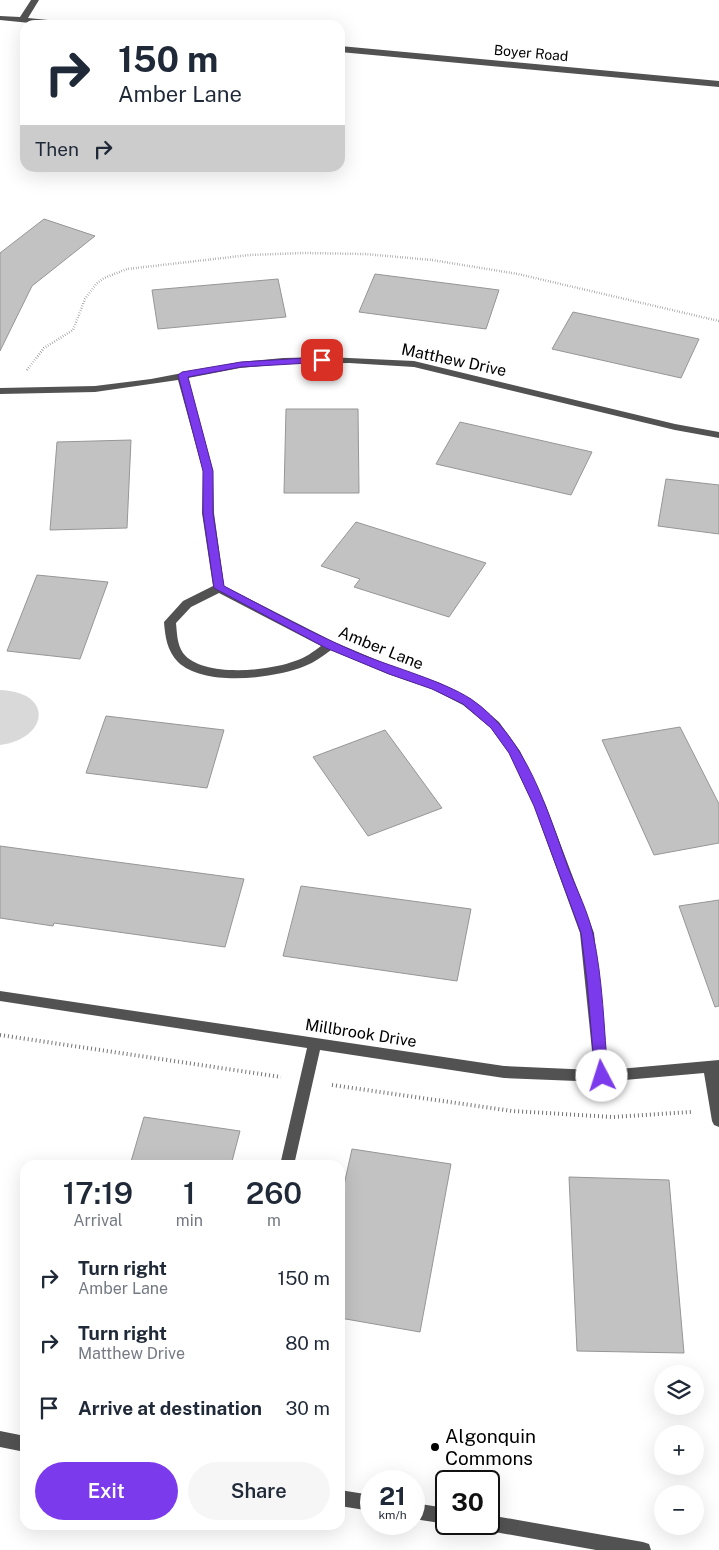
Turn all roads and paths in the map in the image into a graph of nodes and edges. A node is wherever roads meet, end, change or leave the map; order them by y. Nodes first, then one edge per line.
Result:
1 (35, 0) edge
2 (0, 18) edge
3 (23, 20) joint
4 (345, 49) edge
5 (719, 84) edge
6 (719, 321) edge
7 (182, 375) junction
8 (0, 391) edge
9 (15, 392) junction
10 (719, 435) edge
11 (219, 588) junction
12 (330, 645) junction
13 (0, 996) edge
14 (0, 1034) edge
15 (316, 1043) junction
16 (714, 1067) edge
17 (602, 1076) junction
18 (307, 1081) junction
19 (718, 1115) edge
20 (288, 1160) edge
21 (0, 1439) edge
22 (20, 1443) edge
23 (345, 1499) edge
24 (360, 1501) edge
25 (500, 1526) edge
26 (643, 1550) edge

1 - 3 street
2 - 3 street
4 - 5 street, Boyer Road
6 - 9 path
7 - 9 street, Matthew Drive
7 - 10 street, Matthew Drive
7 - 11 street
8 - 9 street, Matthew Drive
11 - 12 street, Amber Lane
11 - 12 street
12 - 17 street, Amber Lane
13 - 15 street, Millbrook Drive
14 - 18 path
15 - 17 street, Millbrook Drive
15 - 18 street
16 - 17 street, Millbrook Drive
16 - 19 street
18 - 19 path
18 - 20 street
21 - 22 street
23 - 24 street
25 - 26 street

